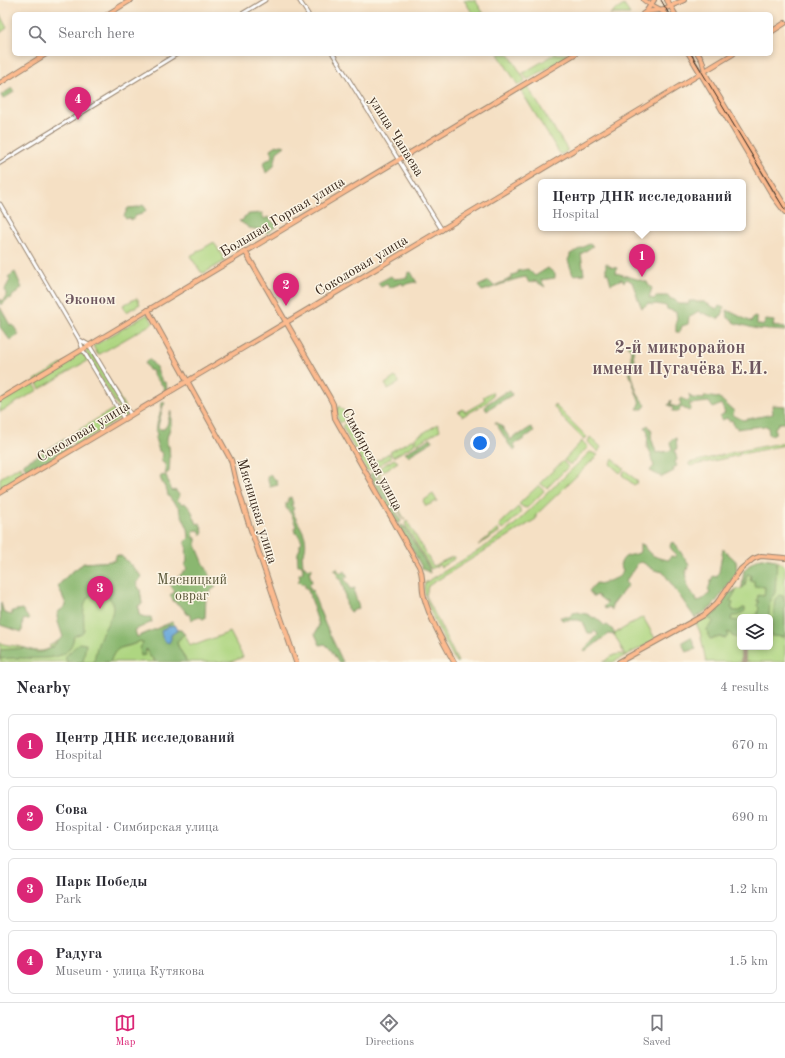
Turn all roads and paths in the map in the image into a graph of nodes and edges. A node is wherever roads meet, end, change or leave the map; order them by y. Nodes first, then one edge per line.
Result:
1 (130, 0) edge
2 (265, 0) edge
3 (299, 0) edge
4 (644, 0) edge
5 (654, 0) edge
6 (667, 0) edge
7 (681, 1) edge
8 (650, 4) junction
9 (670, 6) junction
10 (661, 10) junction
11 (111, 12) edge
12 (245, 12) edge
13 (307, 12) edge
14 (645, 12) edge
15 (650, 12) edge
16 (673, 12) edge
17 (785, 23) edge
18 (773, 31) edge
19 (43, 56) edge
20 (174, 56) edge
21 (334, 56) edge
22 (572, 56) edge
23 (690, 56) edge
24 (699, 56) edge
25 (730, 56) edge
26 (702, 72) junction
27 (0, 83) edge
28 (398, 160) junction
29 (0, 164) edge
30 (0, 204) edge
31 (785, 206) edge
32 (785, 212) edge
33 (442, 230) junction
34 (245, 251) junction
35 (148, 310) junction
36 (286, 322) junction
37 (79, 339) junction
38 (89, 345) junction
39 (82, 349) junction
40 (188, 382) junction
41 (0, 398) edge
42 (131, 416) junction
43 (124, 419) junction
44 (0, 493) edge
45 (785, 558) edge
46 (296, 662) edge
47 (454, 662) edge
48 (619, 662) edge

1 - 11 main road
2 - 12 street
3 - 13 street
4 - 8 main road
5 - 8 main road
6 - 9 main road
7 - 9 main road
8 - 10 main road
8 - 14 main road
9 - 10 main road
9 - 16 main road
10 - 15 main road
17 - 18 main road
19 - 27 main road
20 - 29 street
21 - 28 street, улица Чапаева
22 - 28 main road, Большая Горная улица
23 - 26 main road
24 - 26 main road
25 - 26 main road, Соколовая улица
26 - 31 main road
26 - 32 main road
26 - 33 main road, Соколовая улица
28 - 33 street, улица Чапаева
28 - 34 main road, Большая Горная улица
30 - 37 street
33 - 36 main road, Соколовая улица
34 - 35 main road, Большая Горная улица
34 - 36 main road, Симбирская улица
35 - 38 main road, Большая Горная улица
35 - 40 main road, Мясницкая улица
36 - 40 main road, Соколовая улица
36 - 47 main road, Симбирская улица
37 - 38 street
37 - 39 street
38 - 39 main road, Большая Горная улица
38 - 42 street
39 - 41 main road, Большая Горная улица
39 - 43 street
40 - 42 main road, Соколовая улица
40 - 46 main road, Мясницкая улица
42 - 43 main road, Соколовая улица
43 - 44 main road, Соколовая улица
45 - 48 main road

